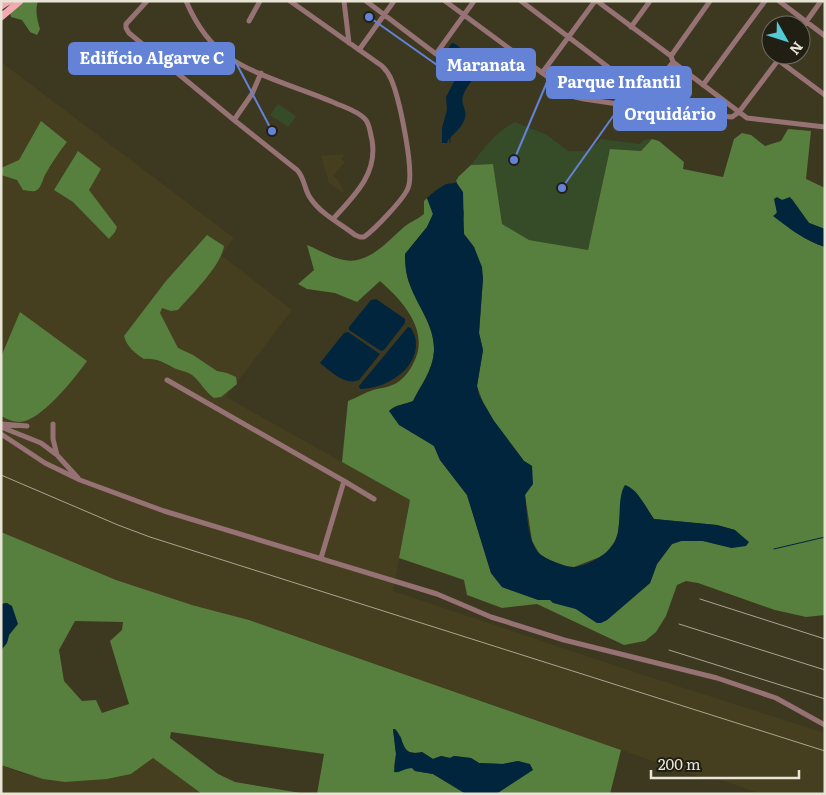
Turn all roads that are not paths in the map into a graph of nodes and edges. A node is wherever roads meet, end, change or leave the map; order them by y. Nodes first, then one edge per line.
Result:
1 (9, 1) edge
2 (20, 1) edge
3 (147, 1) edge
4 (186, 1) edge
5 (260, 1) edge
6 (290, 1) edge
7 (344, 1) edge
8 (366, 1) edge
9 (394, 1) edge
10 (445, 1) edge
11 (474, 1) edge
12 (521, 1) edge
13 (596, 1) edge
14 (650, 1) edge
15 (710, 1) edge
16 (765, 1) edge
17 (780, 1) edge
18 (821, 1) edge
19 (1, 6) edge
20 (384, 14) junction
21 (464, 15) junction
22 (797, 15) edge
23 (811, 15) edge
24 (1, 17) edge
25 (249, 21) dead end
26 (811, 26) edge
27 (631, 27) junction
28 (825, 36) edge
29 (568, 37) junction
30 (349, 43) junction
31 (359, 50) junction
32 (672, 59) junction
33 (774, 65) edge
34 (790, 65) edge
35 (261, 73) junction
36 (542, 73) junction
37 (703, 85) junction
38 (825, 94) edge
39 (647, 96) junction
40 (638, 107) junction
41 (666, 111) junction
42 (740, 112) junction
43 (234, 120) junction
44 (825, 127) edge
45 (333, 218) junction
46 (167, 380) dead end
47 (53, 424) dead end
48 (1, 426) edge
49 (27, 426) dead end
50 (1, 434) edge
51 (57, 455) junction
52 (80, 480) junction
53 (344, 482) junction
54 (374, 498) dead end
55 (321, 558) junction
56 (825, 725) edge

1 - 19 main road
2 - 24 main road
3 - 43 street
4 - 35 street
5 - 25 street
6 - 30 street
7 - 30 street
8 - 20 street
9 - 20 street
10 - 21 street
11 - 21 street
12 - 29 street
13 - 27 street
13 - 29 street
14 - 27 street
15 - 32 street
16 - 37 street
17 - 22 street
18 - 23 street
20 - 21 street
20 - 31 street
21 - 36 street
26 - 28 street
27 - 32 street
29 - 36 street
29 - 39 street
30 - 31 street
31 - 45 street
32 - 37 street
32 - 39 street
33 - 42 street
34 - 38 street
35 - 43 street
35 - 45 street
36 - 40 street
37 - 42 street
39 - 40 street
39 - 41 street
40 - 41 street
41 - 42 street
42 - 44 street
43 - 45 street
46 - 53 street
47 - 51 street
48 - 49 street
48 - 51 street
50 - 52 street
51 - 52 street
52 - 55 street
53 - 54 street
53 - 55 street
55 - 56 street

